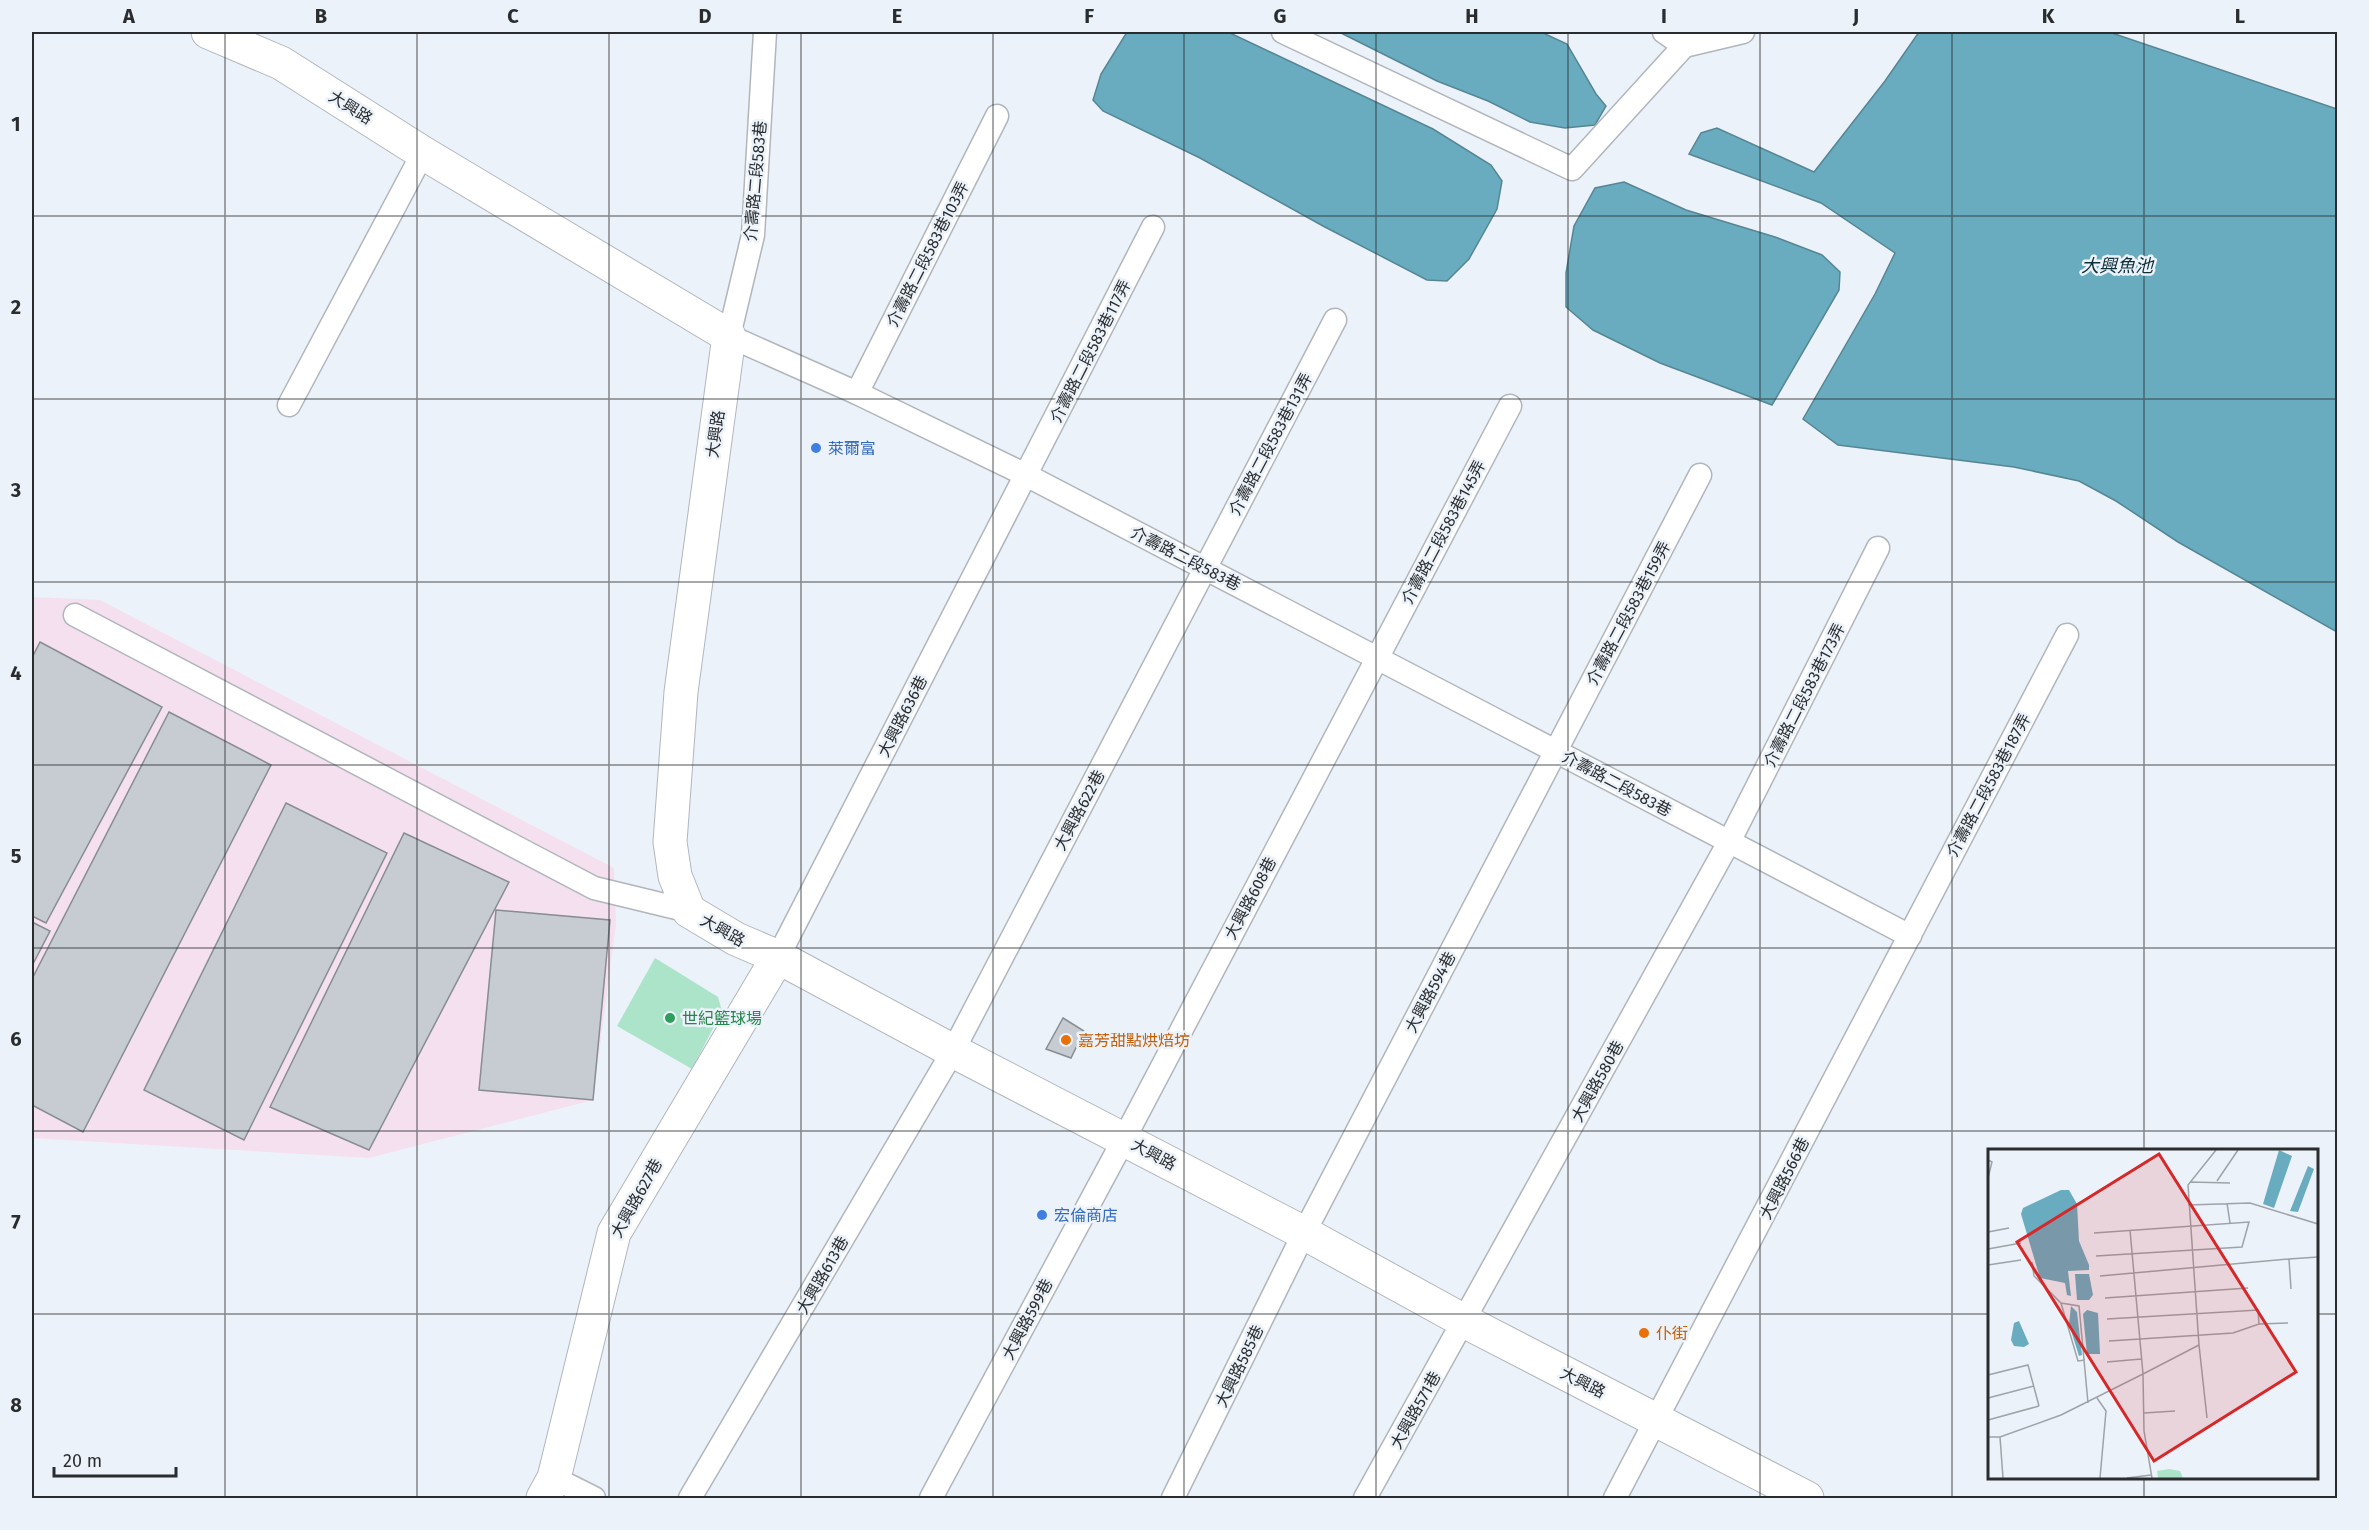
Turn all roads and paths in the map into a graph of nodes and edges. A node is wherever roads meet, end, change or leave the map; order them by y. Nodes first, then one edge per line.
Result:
1 (208, 32) edge
2 (765, 32) edge
3 (1283, 32) edge
4 (1664, 32) edge
5 (1743, 32) edge
6 (1684, 46) junction
7 (997, 116) dead end
8 (423, 153) junction
9 (1154, 227) dead end
10 (1335, 320) dead end
11 (729, 336) junction
12 (857, 393) junction
13 (289, 405) dead end
14 (1510, 406) dead end
15 (1026, 475) junction
16 (1700, 475) dead end
17 (1878, 548) dead end
18 (1205, 568) junction
19 (75, 615) dead end
20 (2067, 635) dead end
21 (1377, 658) junction
22 (1556, 752) junction
23 (1729, 842) junction
24 (689, 911) junction
25 (1910, 936) junction
26 (778, 957) junction
27 (953, 1051) junction
28 (1124, 1139) junction
29 (1304, 1233) junction
30 (1464, 1321) junction
31 (1658, 1420) junction
32 (549, 1488) edge
33 (594, 1498) edge
34 (690, 1498) edge
35 (931, 1498) edge
36 (1173, 1498) edge
37 (1365, 1498) edge
38 (1615, 1498) edge
39 (1807, 1498) edge

1 - 8 street, 大興路
2 - 11 lane, 介壽路二段583巷
3 - 6 lane
4 - 6 lane
5 - 6 lane
7 - 12 lane, 介壽路二段583巷103弄
8 - 11 street, 大興路
8 - 13 lane
9 - 15 lane, 介壽路二段583巷117弄
10 - 18 lane, 介壽路二段583巷131弄
11 - 12 lane, 介壽路二段583巷
11 - 24 street, 大興路
12 - 15 lane, 介壽路二段583巷
14 - 21 lane, 介壽路二段583巷145弄
15 - 18 lane, 介壽路二段583巷
15 - 26 lane, 大興路636巷
16 - 22 lane, 介壽路二段583巷159弄
17 - 23 lane, 介壽路二段583巷173弄
18 - 21 lane, 介壽路二段583巷
18 - 27 lane, 大興路622巷
19 - 24 lane
20 - 25 lane, 介壽路二段583巷187弄
21 - 22 lane, 介壽路二段583巷
21 - 28 lane, 大興路608巷
22 - 23 lane, 介壽路二段583巷
22 - 29 lane, 大興路594巷
23 - 25 lane, 介壽路二段583巷
23 - 30 lane, 大興路580巷
24 - 26 street, 大興路
25 - 31 lane, 大興路566巷
26 - 27 street, 大興路
26 - 32 street, 大興路627巷
27 - 28 street, 大興路
27 - 34 lane, 大興路613巷
28 - 29 street, 大興路
28 - 35 lane, 大興路599巷
29 - 30 street, 大興路
29 - 36 lane, 大興路585巷
30 - 31 street, 大興路
30 - 37 lane, 大興路571巷
31 - 38 lane, 大興路566巷
31 - 39 street, 大興路
32 - 33 lane

